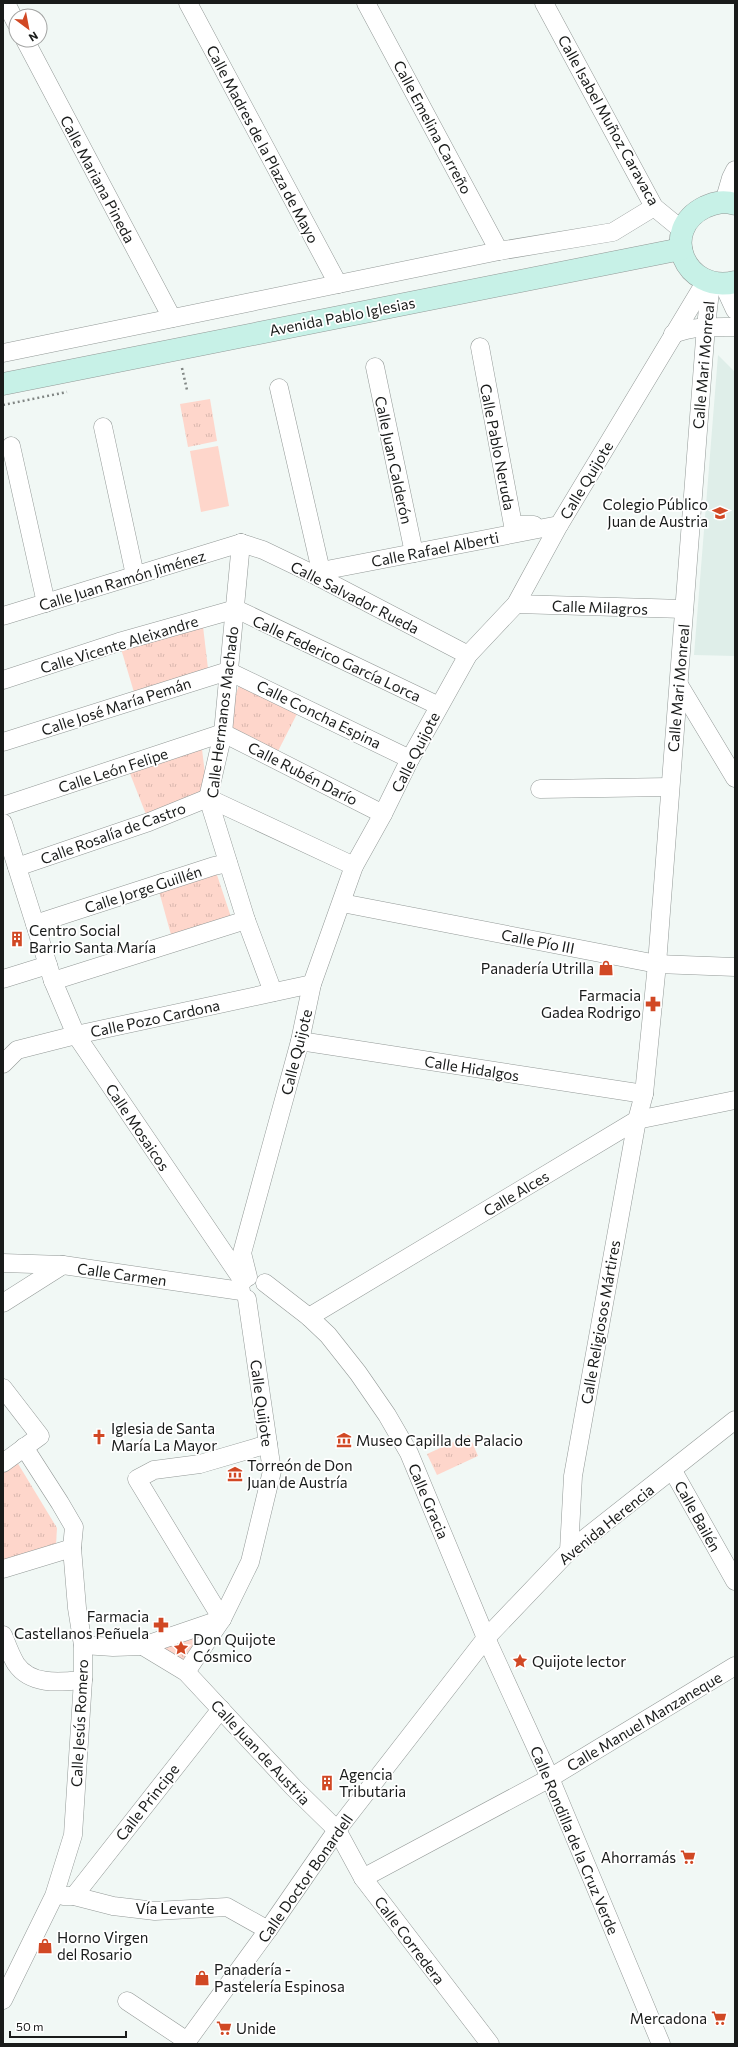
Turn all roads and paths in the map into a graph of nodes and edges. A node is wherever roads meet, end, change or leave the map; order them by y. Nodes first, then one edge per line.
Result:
1 (188, 3) edge
2 (366, 3) edge
3 (544, 3) edge
4 (29, 48) edge
5 (734, 175) edge
6 (730, 203) edge
7 (654, 207) junction
8 (681, 240) junction
9 (499, 251) junction
10 (719, 282) edge
11 (338, 284) junction
12 (735, 310) edge
13 (172, 318) junction
14 (706, 326) junction
15 (735, 327) edge
16 (673, 334) junction
17 (480, 347) dead end
18 (3, 353) edge
19 (190, 366) dead end
20 (374, 367) dead end
21 (182, 368) junction
22 (175, 370) dead end
23 (3, 384) edge
24 (279, 388) dead end
25 (187, 390) dead end
26 (73, 391) dead end
27 (3, 405) edge
28 (103, 427) dead end
29 (11, 446) dead end
30 (558, 525) junction
31 (241, 543) junction
32 (414, 553) junction
33 (316, 572) junction
34 (135, 575) junction
35 (46, 603) junction
36 (516, 604) junction
37 (236, 609) junction
38 (684, 609) junction
39 (3, 616) edge
40 (468, 654) junction
41 (228, 671) junction
42 (3, 680) edge
43 (679, 685) junction
44 (439, 706) junction
45 (223, 733) junction
46 (3, 742) edge
47 (410, 759) junction
48 (735, 778) edge
49 (669, 787) junction
50 (540, 789) dead end
51 (208, 798) junction
52 (3, 806) edge
53 (383, 814) junction
54 (3, 823) edge
55 (228, 863) junction
56 (12, 865) edge
57 (354, 866) junction
58 (342, 903) junction
59 (246, 920) junction
60 (35, 924) junction
61 (657, 964) junction
62 (735, 967) edge
63 (50, 973) junction
64 (3, 979) edge
65 (312, 984) junction
66 (273, 992) junction
67 (76, 1035) junction
68 (300, 1042) junction
69 (3, 1064) edge
70 (644, 1094) junction
71 (735, 1100) edge
72 (637, 1120) junction
73 (3, 1262) edge
74 (63, 1265) junction
75 (251, 1288) junction
76 (3, 1303) edge
77 (309, 1318) junction
78 (3, 1388) edge
79 (735, 1420) edge
80 (268, 1444) junction
81 (24, 1447) junction
82 (3, 1463) edge
83 (673, 1471) junction
84 (72, 1548) junction
85 (569, 1551) junction
86 (3, 1569) edge
87 (735, 1581) edge
88 (222, 1619) junction
89 (486, 1638) junction
90 (4, 1640) edge
91 (83, 1645) junction
92 (143, 1646) junction
93 (735, 1666) edge
94 (186, 1672) junction
95 (84, 1680) junction
96 (221, 1709) junction
97 (550, 1778) junction
98 (337, 1830) junction
99 (363, 1878) junction
100 (54, 1896) junction
101 (74, 1896) junction
102 (268, 1930) junction
103 (3, 2000) edge
104 (127, 2001) dead end
105 (186, 2042) edge
106 (490, 2044) edge
107 (661, 2044) edge

1 - 11 street, Calle Madres de la Plaza de Mayo
2 - 9 street, Calle Emelina Carreño
3 - 7 street, Calle Isabel Muñoz Caravaca
4 - 13 street, Calle Mariana Pineda
5 - 6 street
6 - 8 main road
7 - 8 street, Calle Isabel Muñoz Caravaca
7 - 9 street
8 - 10 main road
8 - 23 main road, Avenida Pablo Iglesias
9 - 11 street
10 - 12 street
10 - 14 street, Calle Mari Monreal
10 - 16 street, Calle Quijote
11 - 13 street
13 - 18 street
14 - 15 street
14 - 16 street
14 - 38 street, Calle Mari Monreal
16 - 30 street, Calle Quijote
17 - 30 street, Calle Pablo Neruda
19 - 21 path
20 - 32 street, Calle Juan Calderón
21 - 22 path
21 - 25 path
24 - 33 street
26 - 27 path
28 - 34 street
29 - 35 street
30 - 32 street, Calle Rafael Alberti
30 - 36 street, Calle Quijote
31 - 33 street, Calle Salvador Rueda
31 - 34 street, Calle Juan Ramón Jiménez
31 - 37 street, Calle Hermanos Machado
32 - 33 street, Calle Rafael Alberti
33 - 40 street, Calle Salvador Rueda
34 - 35 street, Calle Juan Ramón Jiménez
35 - 39 street, Calle Juan Ramón Jiménez
36 - 38 street, Calle Milagros
36 - 40 street, Calle Quijote
37 - 41 street, Calle Hermanos Machado
37 - 42 street, Calle Vicente Aleixandre
37 - 44 street, Calle Federico García Lorca
38 - 43 street, Calle Mari Monreal
40 - 44 street, Calle Quijote
41 - 45 street, Calle Hermanos Machado
41 - 46 street, Calle José María Pemán
41 - 47 street, Calle Concha Espina
43 - 48 street
43 - 49 street, Calle Mari Monreal
44 - 47 street, Calle Quijote
45 - 51 street, Calle Hermanos Machado
45 - 52 street, Calle León Felipe
45 - 53 street, Calle Rubén Darío
47 - 53 street, Calle Quijote
49 - 50 street
49 - 61 street, Calle Mari Monreal
51 - 55 street, Calle Hermanos Machado
51 - 56 street, Calle Rosalía de Castro
51 - 57 street
53 - 57 street, Calle Quijote
54 - 56 street, Calle Mosaicos
55 - 59 street, Calle Hermanos Machado
55 - 60 street, Calle Jorge Guillén
56 - 60 street, Calle Mosaicos
57 - 58 street, Calle Quijote
58 - 61 street, Calle Pío III
58 - 65 street, Calle Quijote
59 - 63 street
59 - 66 street, Calle Hermanos Machado
60 - 63 street, Calle Mosaicos
61 - 62 street, Calle Pío III
61 - 70 street, Calle Mari Monreal
63 - 64 street
63 - 67 street, Calle Mosaicos
65 - 66 street, Calle Pozo Cardona
65 - 68 street, Calle Quijote
66 - 67 street, Calle Pozo Cardona
67 - 69 street, Calle Pozo Cardona
67 - 75 street, Calle Mosaicos
68 - 70 street, Calle Hidalgos
68 - 75 street, Calle Quijote
70 - 72 street, Calle Religiosos Mártires
71 - 72 street, Calle Alces
72 - 77 street, Calle Alces
72 - 85 street, Calle Religiosos Mártires
73 - 74 street, Calle Carmen
74 - 75 street, Calle Carmen
74 - 76 street
75 - 77 street, Calle Gracia
75 - 80 street, Calle Quijote
77 - 89 street, Calle Gracia
78 - 81 street
79 - 83 street, Avenida Herencia
80 - 88 street, Calle Quijote
80 - 88 street
81 - 82 street
81 - 84 street, Calle Jesús Romero
83 - 85 street, Avenida Herencia
83 - 87 street, Calle Bailén
84 - 86 street
84 - 91 street, Calle Jesús Romero
85 - 89 street, Avenida Herencia
88 - 92 street
88 - 94 street, Calle Quijote
89 - 97 street, Calle Rondilla de la Cruz Verde
89 - 98 street, Calle Doctor Bonardell
90 - 95 street
91 - 92 street
91 - 95 street, Calle Jesús Romero
92 - 94 street, Calle Juan de Austria
93 - 97 street, Calle Manuel Manzaneque
94 - 96 street, Calle Juan de Austria
95 - 100 street, Calle Jesús Romero
96 - 98 street, Calle Juan de Austria
96 - 101 street, Calle Principe
97 - 99 street, Calle Manuel Manzaneque
97 - 107 street, Calle Rondilla de la Cruz Verde
98 - 99 street, Calle Corredera
98 - 102 street, Calle Doctor Bonardell
99 - 106 street, Calle Corredera
100 - 101 street, Vía Levante
100 - 103 street, Calle Jesús Romero
101 - 102 street, Vía Levante
102 - 105 street, Calle Doctor Bonardell
104 - 105 street

